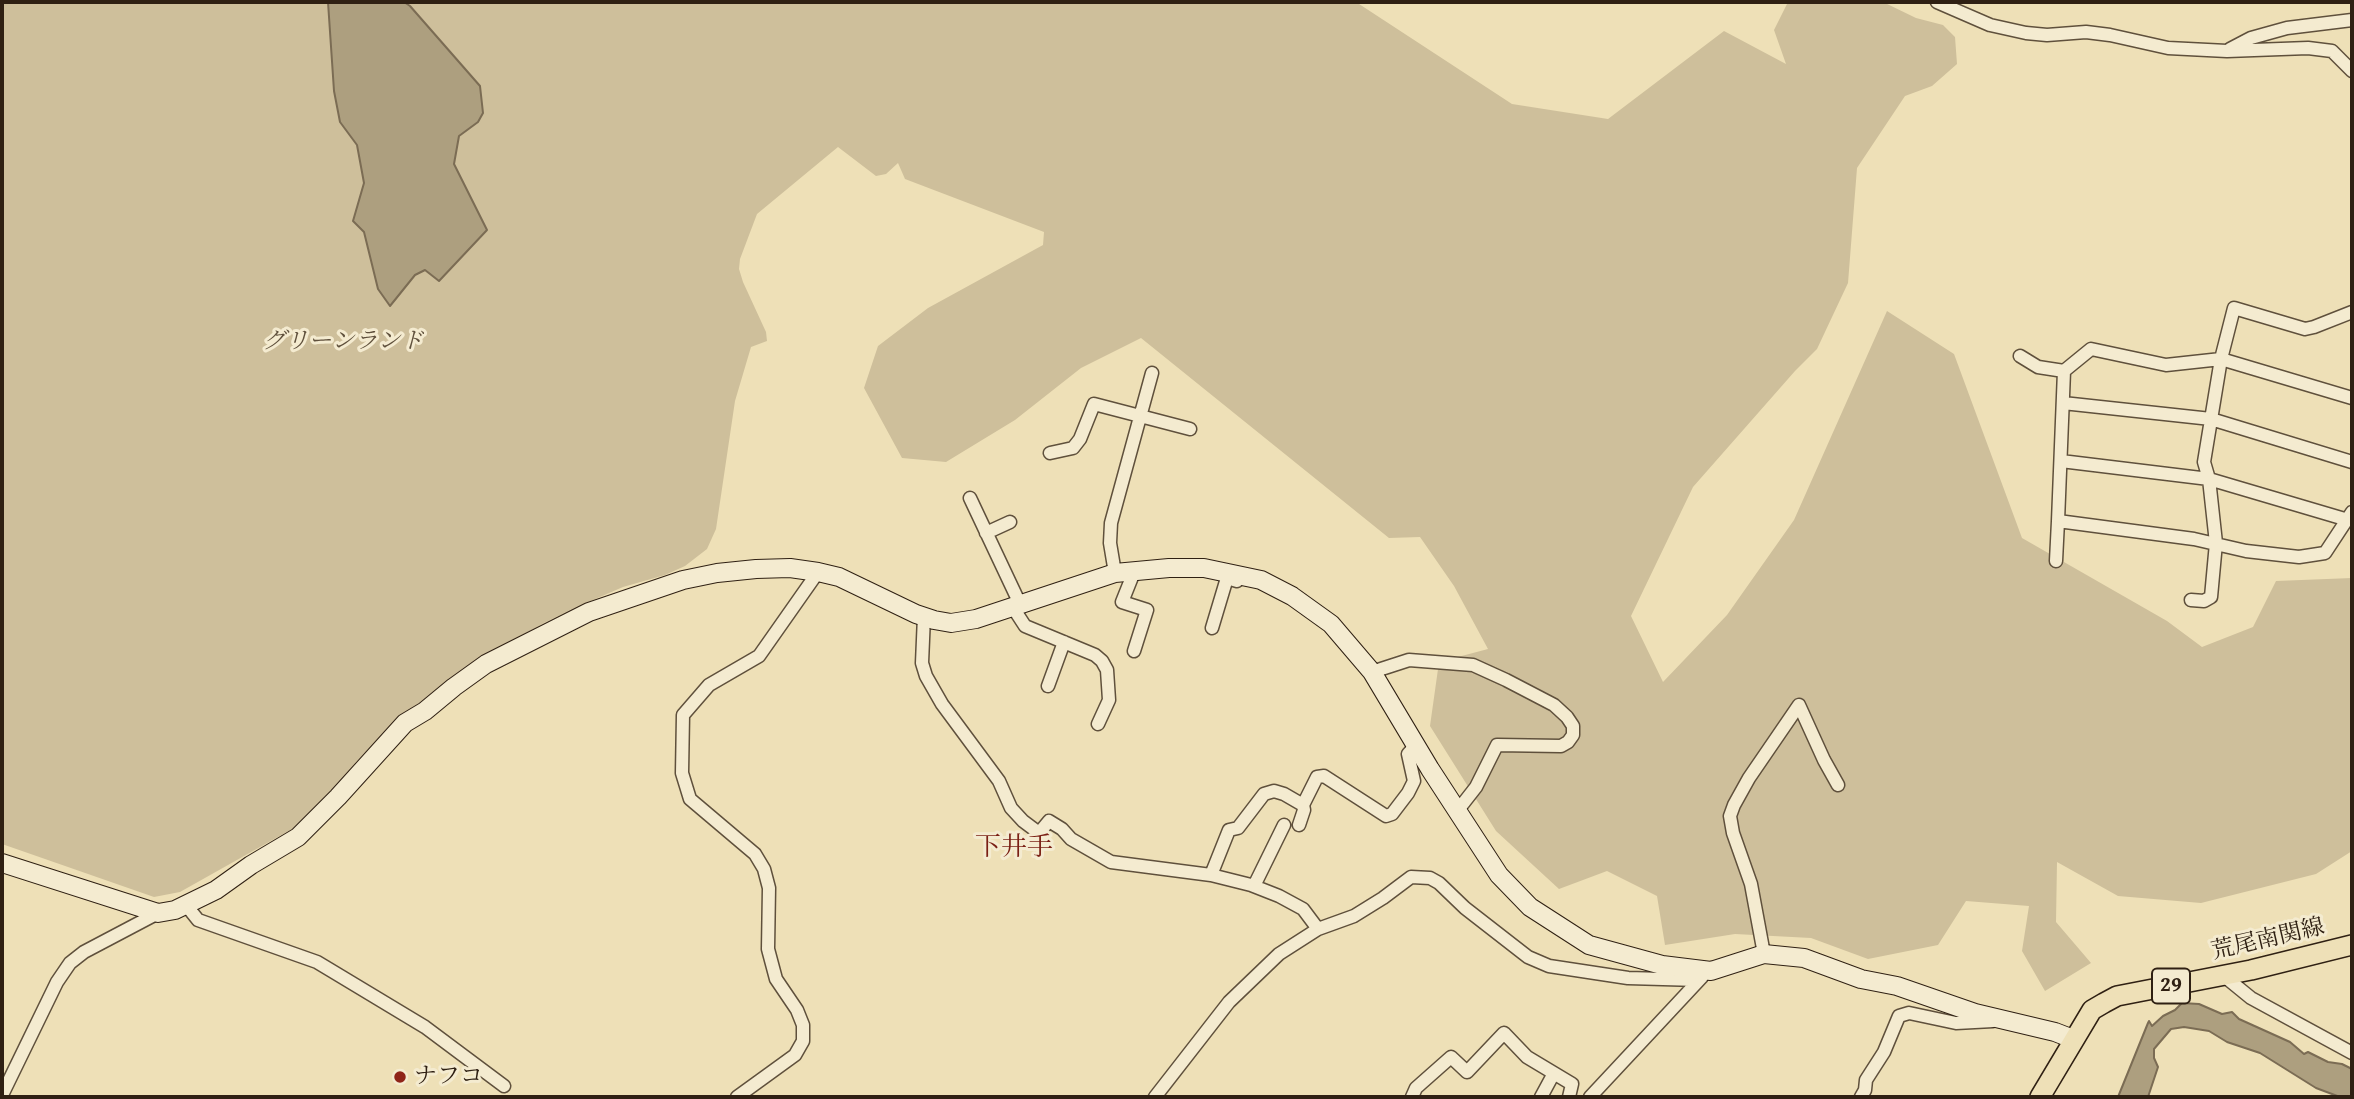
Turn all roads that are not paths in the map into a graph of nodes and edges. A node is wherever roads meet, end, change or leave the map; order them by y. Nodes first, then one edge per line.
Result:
1 (1937, 2) edge
2 (2352, 20) edge
3 (2227, 51) junction
4 (2352, 71) edge
5 (2352, 312) edge
6 (2020, 356) dead end
7 (2221, 359) junction
8 (2064, 371) junction
9 (1152, 373) dead end
10 (2352, 398) edge
11 (2063, 403) junction
12 (1140, 417) junction
13 (2211, 419) junction
14 (1189, 429) dead end
15 (1050, 453) dead end
16 (2060, 461) junction
17 (2352, 462) edge
18 (2209, 479) junction
19 (970, 498) dead end
20 (2350, 516) edge
21 (2059, 521) junction
22 (1010, 522) dead end
23 (986, 533) junction
24 (2216, 544) junction
25 (2056, 561) dead end
26 (818, 572) junction
27 (1134, 572) junction
28 (1115, 573) junction
29 (1292, 596) junction
30 (2191, 600) dead end
31 (1016, 605) junction
32 (924, 617) junction
33 (1212, 628) dead end
34 (1064, 642) junction
35 (1134, 651) dead end
36 (1372, 672) junction
37 (1048, 686) dead end
38 (1098, 724) dead end
39 (1416, 745) junction
40 (1838, 785) dead end
41 (1303, 805) junction
42 (1458, 810) junction
43 (1284, 825) dead end
44 (1299, 825) dead end
45 (2, 863) edge
46 (1212, 875) junction
47 (1254, 886) junction
48 (186, 905) junction
49 (158, 913) junction
50 (1318, 929) junction
51 (2352, 945) edge
52 (1763, 954) junction
53 (1704, 976) junction
54 (2224, 976) junction
55 (2000, 1019) junction
56 (2073, 1039) junction
57 (2352, 1053) edge
58 (1554, 1073) junction
59 (504, 1086) dead end
60 (2, 1095) edge
61 (1157, 1096) edge
62 (737, 1097) edge
63 (1412, 1097) edge
64 (1541, 1097) edge
65 (1569, 1097) edge
66 (1590, 1097) edge
67 (1861, 1097) edge
68 (2040, 1097) edge

1 - 3 street
2 - 3 street
3 - 4 street
5 - 7 street
6 - 8 street
7 - 8 street
7 - 10 street
7 - 13 street
8 - 11 street
9 - 12 street
11 - 13 street
11 - 16 street
12 - 14 street
12 - 15 street
12 - 28 street
13 - 17 street
13 - 18 street
16 - 18 street
16 - 21 street
18 - 20 street
18 - 24 street
19 - 23 street
20 - 24 street
21 - 24 street
21 - 25 street
22 - 23 street
23 - 31 street
24 - 30 street
26 - 32 street
26 - 48 street
26 - 62 street
27 - 28 street
27 - 29 street
27 - 35 street
28 - 31 street
29 - 33 street
29 - 36 street
31 - 32 street
31 - 34 street
32 - 46 street
34 - 37 street
34 - 38 street
36 - 39 street
36 - 42 street
39 - 41 street
39 - 42 street
40 - 52 street
41 - 44 street
41 - 46 street
42 - 53 street
43 - 47 street
45 - 49 street
46 - 47 street
47 - 50 street
48 - 49 street
48 - 59 street
49 - 60 street
50 - 53 street
50 - 61 street
51 - 54 main road, 荒尾南関線 / 29
52 - 53 street
52 - 55 street
53 - 66 street
54 - 56 main road, 荒尾南関線 / 29
54 - 57 street
55 - 56 street
55 - 67 street
56 - 68 main road, 荒尾南関線 / 29
58 - 63 street
58 - 64 street
58 - 65 street

